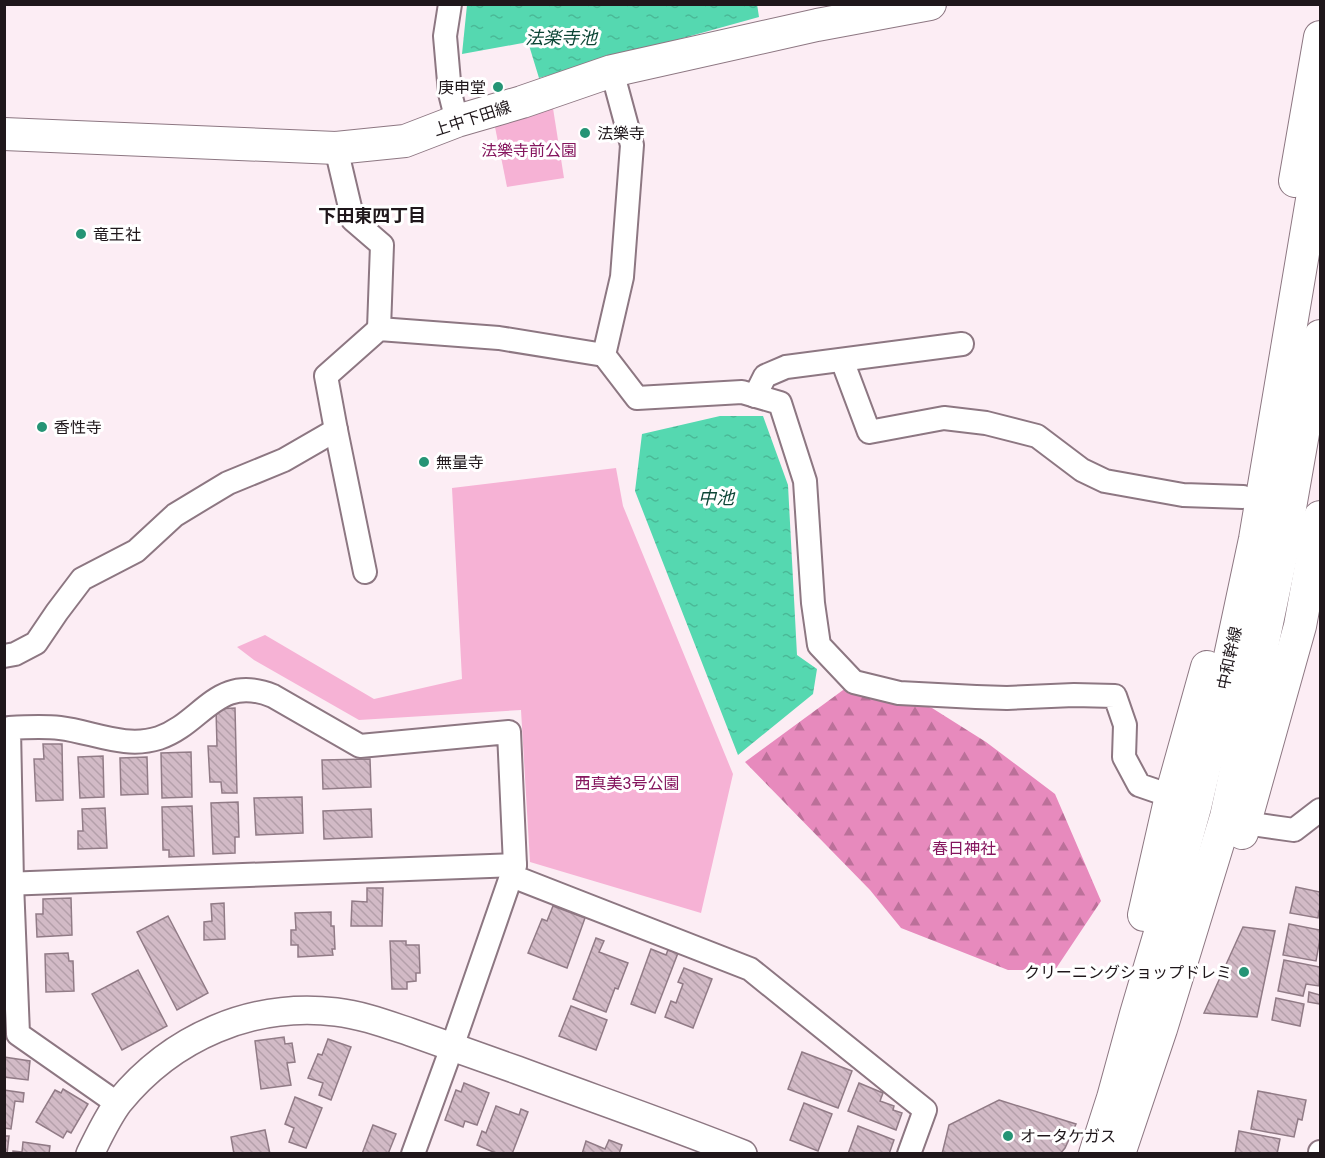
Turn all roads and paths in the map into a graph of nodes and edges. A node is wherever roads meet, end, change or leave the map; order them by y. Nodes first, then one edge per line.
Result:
1 (450, 4) edge
2 (930, 4) edge
3 (1320, 37) edge
4 (612, 71) junction
5 (457, 121) junction
6 (4, 134) edge
7 (336, 148) junction
8 (1320, 152) edge
9 (379, 329) junction
10 (1320, 336) edge
11 (962, 344) dead end
12 (604, 355) junction
13 (842, 360) junction
14 (755, 396) junction
15 (336, 430) junction
16 (1243, 496) junction
17 (1320, 517) edge
18 (1270, 541) junction
19 (365, 572) dead end
20 (4, 656) edge
21 (1183, 802) junction
22 (1320, 810) edge
23 (1235, 820) junction
24 (514, 871) junction
25 (8, 884) edge
26 (11, 1035) edge
27 (452, 1047) junction
28 (118, 1104) junction
29 (90, 1154) edge
30 (413, 1154) edge
31 (742, 1154) edge
32 (909, 1154) edge
33 (1095, 1154) edge
34 (1119, 1154) edge

1 - 5 street
2 - 4 main road, 上中下田線
3 - 16 main road
4 - 5 main road, 上中下田線
4 - 12 street
5 - 7 main road, 上中下田線
6 - 7 main road, 上中下田線
7 - 9 street
8 - 18 main road, 中和幹線
9 - 12 street
9 - 15 street
10 - 18 main road, 中和幹線
11 - 13 street
12 - 14 street
13 - 14 street
13 - 16 street
14 - 21 street
15 - 19 street
15 - 20 street
16 - 21 main road
17 - 23 main road
18 - 21 main road, 中和幹線
18 - 23 main road, 中和幹線
21 - 23 street
21 - 33 main road
22 - 23 street
23 - 34 main road
24 - 25 street
24 - 25 street
24 - 27 street
24 - 32 street
25 - 26 street
26 - 28 street
27 - 28 street
27 - 30 street
27 - 31 street
28 - 29 street

